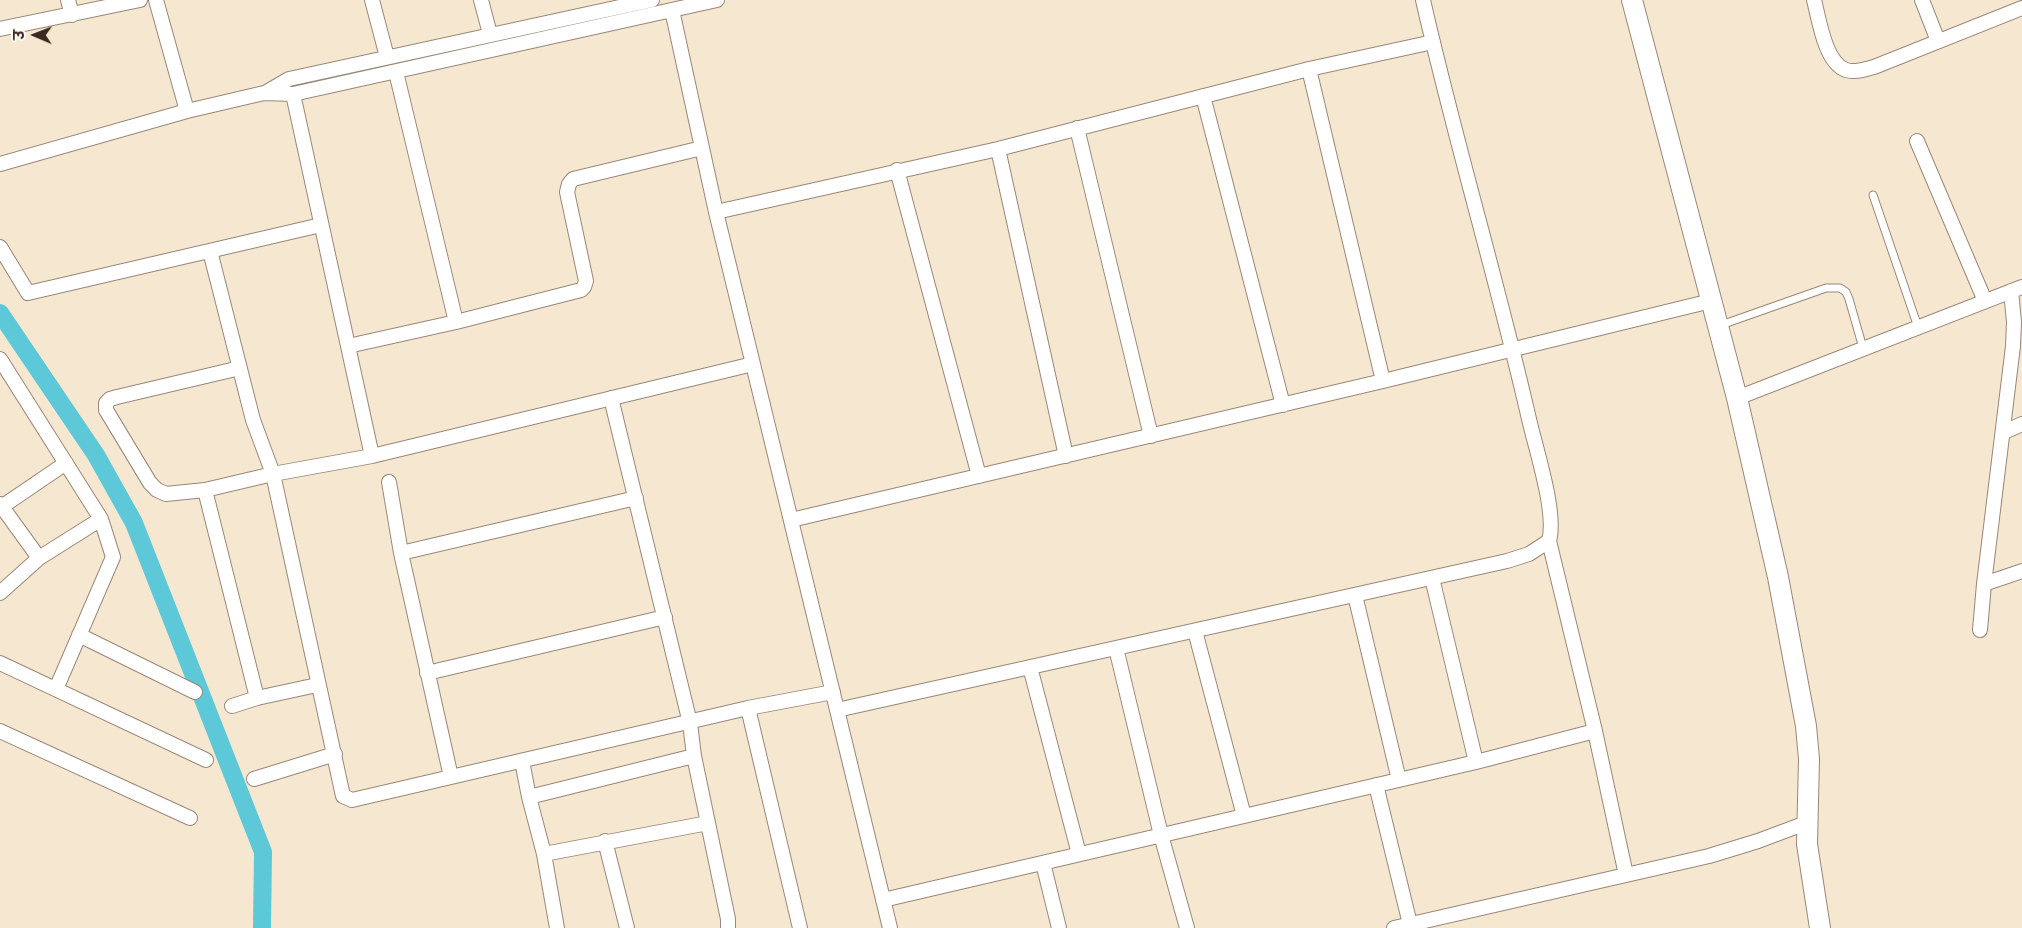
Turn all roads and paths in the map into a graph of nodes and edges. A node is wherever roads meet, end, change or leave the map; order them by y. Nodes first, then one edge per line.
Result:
1 (68, 0) edge
2 (140, 0) edge
3 (156, 0) edge
4 (372, 0) edge
5 (481, 0) edge
6 (652, 0) edge
7 (717, 0) edge
8 (1423, 0) edge
9 (1632, 0) edge
10 (1814, 0) edge
11 (1922, 0) edge
12 (2022, 8) edge
13 (672, 10) junction
14 (72, 14) junction
15 (0, 29) edge
16 (490, 34) junction
17 (1938, 41) junction
18 (1433, 42) junction
19 (387, 57) junction
20 (1309, 69) junction
21 (396, 72) junction
22 (264, 94) junction
23 (293, 94) junction
24 (1203, 96) junction
25 (187, 112) junction
26 (1077, 128) junction
27 (1917, 141) dead end
28 (702, 148) junction
29 (998, 149) junction
30 (0, 164) edge
31 (897, 170) junction
32 (1873, 195) dead end
33 (716, 212) junction
34 (322, 225) junction
35 (0, 247) edge
36 (210, 251) junction
37 (2017, 289) edge
38 (1711, 301) junction
39 (1985, 301) junction
40 (456, 322) junction
41 (1718, 326) junction
42 (1918, 326) junction
43 (348, 346) junction
44 (1863, 348) junction
45 (1513, 350) junction
46 (0, 359) edge
47 (753, 364) junction
48 (240, 368) junction
49 (1383, 382) junction
50 (612, 398) junction
51 (1737, 398) junction
52 (1283, 405) junction
53 (2022, 424) edge
54 (2004, 432) junction
55 (1152, 436) junction
56 (372, 456) junction
57 (1066, 456) junction
58 (66, 463) junction
59 (273, 474) junction
60 (978, 476) junction
61 (389, 482) dead end
62 (205, 490) junction
63 (636, 498) junction
64 (1, 506) edge
65 (101, 519) junction
66 (791, 520) junction
67 (1549, 542) junction
68 (401, 554) junction
69 (39, 558) junction
70 (2022, 571) edge
71 (1432, 578) junction
72 (1984, 584) junction
73 (0, 592) edge
74 (1355, 596) junction
75 (665, 617) junction
76 (1980, 630) dead end
77 (1195, 631) junction
78 (79, 635) junction
79 (1116, 648) junction
80 (0, 662) edge
81 (1030, 668) junction
82 (427, 674) junction
83 (318, 685) junction
84 (56, 689) junction
85 (195, 692) dead end
86 (833, 692) junction
87 (257, 698) junction
88 (232, 706) dead end
89 (748, 708) junction
90 (837, 710) junction
91 (690, 722) junction
92 (0, 731) edge
93 (1595, 731) junction
94 (335, 754) junction
95 (694, 756) junction
96 (206, 760) dead end
97 (522, 761) junction
98 (1476, 762) junction
99 (451, 777) junction
100 (254, 778) dead end
101 (1399, 780) junction
102 (1376, 785) junction
103 (529, 797) junction
104 (1244, 816) junction
105 (190, 818) dead end
106 (708, 822) junction
107 (1806, 823) junction
108 (1161, 835) junction
109 (605, 841) junction
110 (544, 854) junction
111 (1079, 854) junction
112 (1043, 863) junction
113 (1626, 875) junction
114 (883, 900) junction
115 (1410, 924) junction
116 (557, 928) edge
117 (627, 928) edge
118 (728, 928) edge
119 (800, 928) edge
120 (890, 928) edge
121 (1059, 928) edge
122 (1187, 928) edge
123 (1394, 928) edge
124 (1820, 928) edge

1 - 14 street
2 - 14 street
3 - 25 street
4 - 19 street
5 - 16 street
6 - 16 street
7 - 13 street
8 - 18 street
9 - 38 street
10 - 17 street
11 - 17 street
12 - 17 street
13 - 21 street
13 - 28 street
14 - 15 street
16 - 19 street
18 - 20 street
18 - 45 street
19 - 22 street
20 - 24 street
20 - 49 street
21 - 23 street
21 - 40 street
22 - 23 street
22 - 25 street
23 - 34 street
24 - 26 street
24 - 52 street
25 - 30 street
26 - 29 street
26 - 55 street
27 - 39 street
28 - 33 street
28 - 40 street
29 - 31 street
29 - 57 street
31 - 33 street
31 - 60 street
32 - 42 lane
33 - 47 street
34 - 36 street
34 - 43 street
35 - 36 street
36 - 48 street
37 - 39 street
37 - 54 street
38 - 41 street
38 - 45 street
39 - 42 street
40 - 43 street
41 - 44 lane
41 - 51 street
42 - 44 street
43 - 56 street
44 - 51 street
45 - 49 street
45 - 67 street
46 - 58 street
47 - 50 street
47 - 66 street
48 - 59 street
48 - 62 street
49 - 52 street
50 - 56 street
50 - 63 street
51 - 107 street
52 - 55 street
53 - 54 street
54 - 72 street
55 - 57 street
56 - 59 street
57 - 60 street
58 - 64 street
58 - 65 street
59 - 62 street
59 - 83 street
60 - 66 street
61 - 68 street
62 - 87 street
63 - 68 street
63 - 75 street
64 - 69 street
65 - 69 street
65 - 78 street
66 - 86 street
67 - 71 street
67 - 93 street
68 - 82 street
69 - 73 street
70 - 72 street
71 - 74 street
71 - 98 street
72 - 76 street
74 - 77 street
74 - 101 street
75 - 82 street
75 - 91 street
77 - 79 street
77 - 104 street
78 - 84 street
78 - 85 street
79 - 81 street
79 - 108 street
80 - 84 street
81 - 90 street
81 - 111 street
82 - 99 street
83 - 87 street
83 - 94 street
84 - 96 street
86 - 89 street
86 - 90 street
87 - 88 street
89 - 91 street
89 - 119 street
90 - 114 street
91 - 95 street
91 - 97 street
92 - 105 street
93 - 98 street
93 - 113 street
94 - 99 street
94 - 100 street
95 - 103 street
95 - 106 street
97 - 99 street
97 - 103 street
98 - 101 street
101 - 102 street
102 - 104 street
102 - 115 street
103 - 110 street
104 - 108 street
106 - 109 street
106 - 118 street
107 - 113 street
107 - 124 street
108 - 111 street
108 - 122 street
109 - 110 street
109 - 117 street
110 - 116 street
111 - 112 street
112 - 114 street
112 - 121 street
113 - 115 street
114 - 120 street
115 - 123 street

